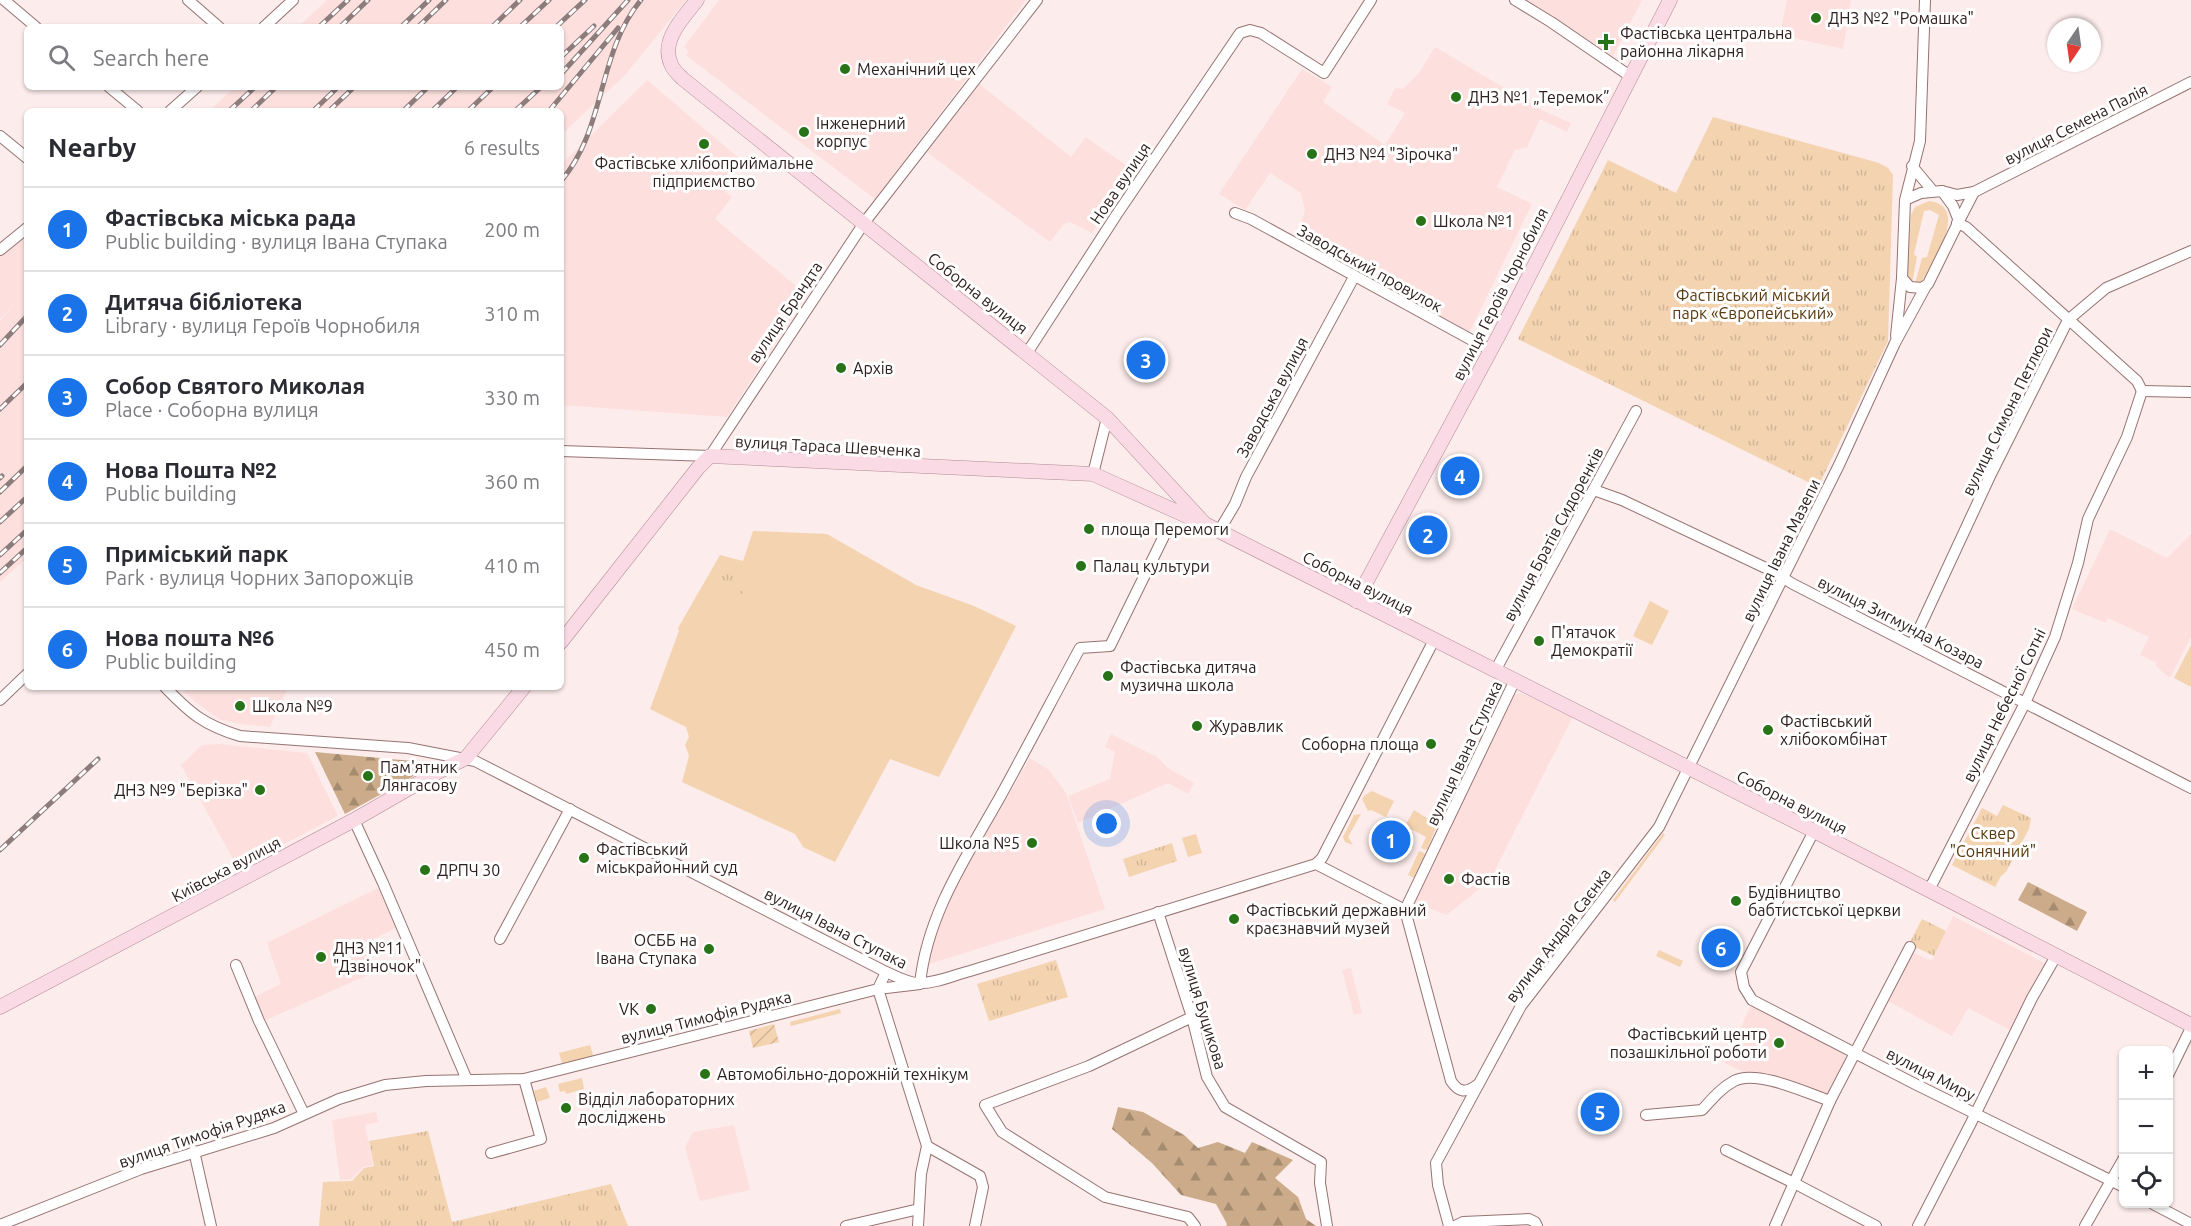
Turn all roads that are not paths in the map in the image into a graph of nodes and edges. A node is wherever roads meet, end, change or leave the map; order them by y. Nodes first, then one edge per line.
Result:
1 (4, 0) edge
2 (188, 0) edge
3 (293, 0) edge
4 (697, 0) edge
5 (1037, 0) edge
6 (1371, 0) edge
7 (1515, 0) edge
8 (1670, 0) edge
9 (1925, 0) edge
10 (32, 24) edge
11 (216, 24) edge
12 (267, 24) edge
13 (1630, 76) junction
14 (2191, 82) edge
15 (113, 90) edge
16 (194, 90) edge
17 (134, 108) edge
18 (173, 108) edge
19 (0, 136) edge
20 (24, 156) edge
21 (1912, 166) junction
22 (1937, 191) junction
23 (1974, 192) junction
24 (1905, 200) junction
25 (1235, 213) dead end
26 (1958, 222) junction
27 (864, 223) junction
28 (24, 230) edge
29 (0, 250) edge
30 (2191, 251) edge
31 (1354, 277) junction
32 (1902, 278) junction
33 (1926, 286) junction
34 (2068, 320) junction
35 (1895, 343) junction
36 (1490, 350) junction
37 (1027, 352) junction
38 (2142, 391) junction
39 (2191, 392) edge
40 (1636, 411) dead end
41 (1107, 417) junction
42 (564, 451) edge
43 (710, 456) junction
44 (1093, 474) junction
45 (1594, 490) junction
46 (1205, 524) junction
47 (1218, 531) junction
48 (1164, 536) dead end
49 (1782, 577) junction
50 (1356, 601) junction
51 (564, 638) edge
52 (1434, 640) junction
53 (1912, 644) junction
54 (1495, 671) junction
55 (24, 677) edge
56 (1515, 681) junction
57 (168, 690) edge
58 (522, 690) edge
59 (0, 700) edge
60 (2025, 703) junction
61 (466, 758) junction
62 (1688, 767) junction
63 (2191, 788) edge
64 (570, 809) junction
65 (354, 820) junction
66 (1814, 831) junction
67 (1316, 864) junction
68 (1929, 890) junction
69 (1405, 910) junction
70 (1158, 912) junction
71 (500, 939) dead end
72 (1911, 947) dead end
73 (2056, 956) junction
74 (236, 965) dead end
75 (886, 972) junction
76 (920, 984) junction
77 (878, 989) junction
78 (0, 1007) edge
79 (2191, 1011) edge
80 (1192, 1017) junction
81 (2191, 1025) edge
82 (1854, 1052) junction
83 (2173, 1066) edge
84 (524, 1079) junction
85 (466, 1080) junction
86 (1479, 1084) junction
87 (1830, 1101) junction
88 (304, 1114) junction
89 (1976, 1114) junction
90 (1646, 1115) dead end
91 (927, 1146) junction
92 (1726, 1150) dead end
93 (194, 1151) junction
94 (491, 1153) dead end
95 (2119, 1166) edge
96 (2111, 1180) junction
97 (1794, 1183) junction
98 (2119, 1184) edge
99 (2162, 1208) edge
100 (919, 1209) junction
101 (2191, 1224) edge
102 (0, 1225) edge
103 (211, 1226) edge
104 (846, 1226) edge
105 (918, 1226) edge
106 (975, 1226) edge
107 (1195, 1226) edge
108 (1327, 1226) edge
109 (1449, 1226) edge
110 (1455, 1226) edge
111 (1537, 1226) edge
112 (1775, 1226) edge
113 (1876, 1226) edge
114 (1918, 1226) edge
115 (2085, 1226) edge

1 - 10 street
2 - 11 street
3 - 12 street
4 - 27 main road, Соборна вулиця
5 - 27 street, вулиця Брандта
6 - 37 street, Нова вулиця
7 - 13 street
8 - 13 main road, вулиця Героїв Чорнобиля
9 - 21 street
13 - 36 main road, вулиця Героїв Чорнобиля
14 - 23 street, вулиця Семена Палія
15 - 17 street
16 - 18 street
19 - 20 street
21 - 22 street
21 - 24 street, вулиця Івана Мазепи
22 - 23 street, вулиця Семена Палія
22 - 24 street
22 - 26 street
23 - 26 street
24 - 32 street, вулиця Івана Мазепи
25 - 31 street, Заводський провулок
26 - 33 street, вулиця Івана Мазепи
26 - 34 street
27 - 37 main road, Соборна вулиця
27 - 43 street, вулиця Брандта
28 - 29 street
30 - 34 street, вулиця Симона Петлюри
31 - 36 street, Заводський провулок
31 - 47 street, Заводська вулиця
32 - 33 street
32 - 35 street, вулиця Івана Мазепи
33 - 35 street, вулиця Івана Мазепи
34 - 38 street
34 - 53 street, вулиця Симона Петлюри
35 - 49 street, вулиця Івана Мазепи
36 - 50 main road, вулиця Героїв Чорнобиля
37 - 41 main road, Соборна вулиця
38 - 39 street
38 - 60 street, вулиця Небесної Сотні
40 - 45 street, вулиця Братів Сидоренків
41 - 44 street
41 - 46 main road, Соборна вулиця
42 - 43 street, вулиця Тараса Шевченка
43 - 44 main road, вулиця Тараса Шевченка
43 - 51 main road, вулиця Брандта
44 - 46 main road
45 - 49 street, вулиця Зигмунда Козара
45 - 54 street, вулиця Братів Сидоренків
46 - 47 main road, Соборна вулиця
47 - 50 main road, Соборна вулиця
48 - 76 street
49 - 53 street, вулиця Зигмунда Козара
49 - 62 street, вулиця Івана Мазепи
50 - 52 main road, Соборна вулиця
52 - 54 main road, Соборна вулиця
52 - 67 street
53 - 60 street, вулиця Зигмунда Козара
54 - 56 main road, Соборна вулиця
55 - 59 street
56 - 62 main road, Соборна вулиця
56 - 69 street, вулиця Івана Ступака
57 - 61 street, вулиця Івана Ступака
58 - 61 main road
60 - 63 street, вулиця Зигмунда Козара
60 - 68 street, вулиця Небесної Сотні
61 - 64 street, вулиця Івана Ступака
61 - 65 main road, Київська вулиця
62 - 66 main road, Соборна вулиця
62 - 86 street, вулиця Андрія Саєнка
64 - 71 street
64 - 75 street, вулиця Івана Ступака
65 - 78 main road, Київська вулиця
65 - 85 street
66 - 68 main road, Соборна вулиця
66 - 82 street, вулиця Миру
67 - 69 street
67 - 70 street, вулиця Івана Ступака
68 - 73 main road, Соборна вулиця
69 - 86 street
70 - 76 street, вулиця Івана Ступака
70 - 80 street, вулиця Буцикова
72 - 82 street
73 - 81 main road, Соборна вулиця
73 - 89 street
74 - 88 street
75 - 76 street, вулиця Івана Ступака
75 - 77 street
76 - 77 street, вулиця Тимофія Рудяка
77 - 84 street, вулиця Тимофія Рудяка
77 - 91 street
79 - 81 street
80 - 107 street
80 - 108 street, вулиця Буцикова
81 - 83 street
82 - 87 street
82 - 89 street, вулиця Миру
84 - 85 street, вулиця Тимофія Рудяка
84 - 94 street
85 - 88 street, вулиця Тимофія Рудяка
86 - 109 street, вулиця Андрія Саєнка
87 - 90 street
87 - 97 street
88 - 93 street, вулиця Тимофія Рудяка
89 - 96 street, вулиця Миру
89 - 114 street
91 - 100 street
91 - 106 street
92 - 97 street
93 - 102 street, вулиця Тимофія Рудяка
93 - 103 street
95 - 96 street
96 - 98 street, вулиця Миру
96 - 115 street
97 - 112 street
97 - 113 street
99 - 101 street
100 - 104 street
100 - 105 street
110 - 111 street

